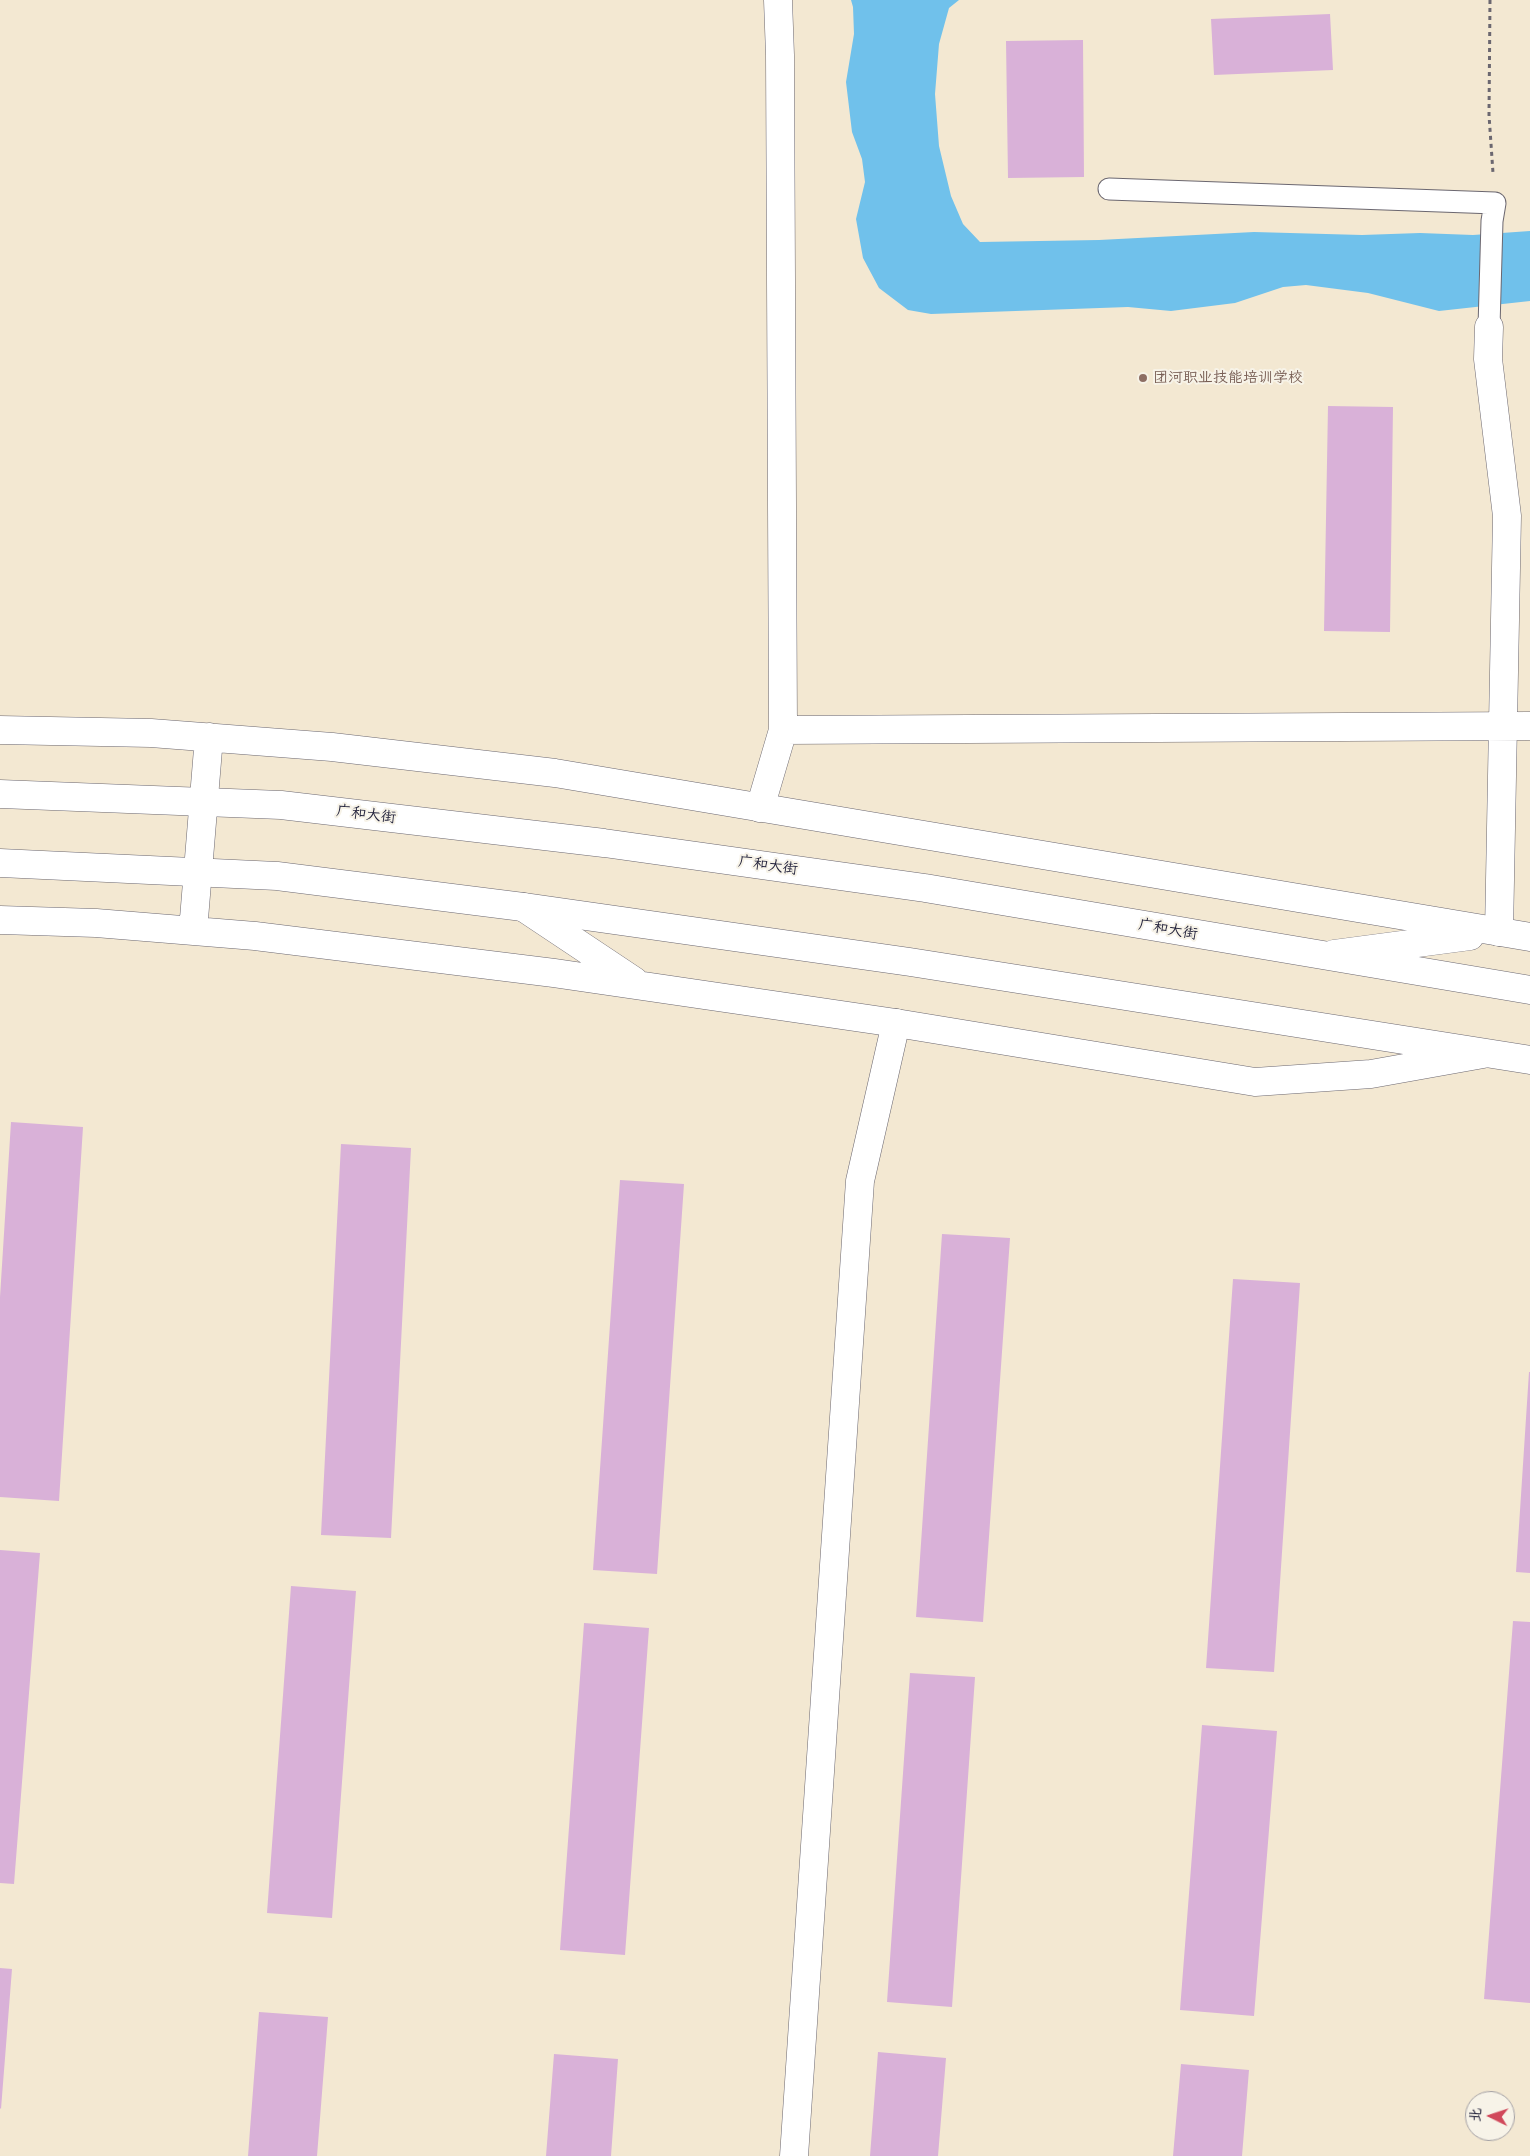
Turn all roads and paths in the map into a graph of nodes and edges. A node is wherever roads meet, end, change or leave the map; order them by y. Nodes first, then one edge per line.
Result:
1 (778, 0) edge
2 (1490, 1) edge
3 (1109, 189) dead end
4 (1494, 212) junction
5 (1489, 327) joint
6 (1503, 726) junction
7 (1530, 726) edge
8 (0, 730) edge
9 (783, 730) junction
10 (209, 738) junction
11 (0, 794) edge
12 (204, 802) junction
13 (760, 808) junction
14 (0, 862) edge
15 (198, 872) junction
16 (523, 907) junction
17 (0, 920) edge
18 (194, 931) junction
19 (1499, 932) junction
20 (1530, 937) edge
21 (1322, 956) junction
22 (641, 986) junction
23 (1530, 990) edge
24 (896, 1023) junction
25 (1487, 1054) junction
26 (1530, 1060) edge
27 (794, 2156) edge

1 - 9 street
2 - 4 path
3 - 4 lane
4 - 5 lane
5 - 6 street
6 - 7 street
6 - 9 street
6 - 19 street
8 - 10 street
9 - 13 street
10 - 12 street
10 - 13 street
11 - 12 street, 广和大街
12 - 15 street
12 - 21 street, 广和大街
13 - 19 street
14 - 15 street
15 - 16 street
15 - 18 street
16 - 22 street
16 - 25 street
17 - 18 street
18 - 22 street
19 - 20 street
19 - 21 street
21 - 23 street, 广和大街
22 - 24 street
24 - 25 street
24 - 27 street
25 - 26 street

